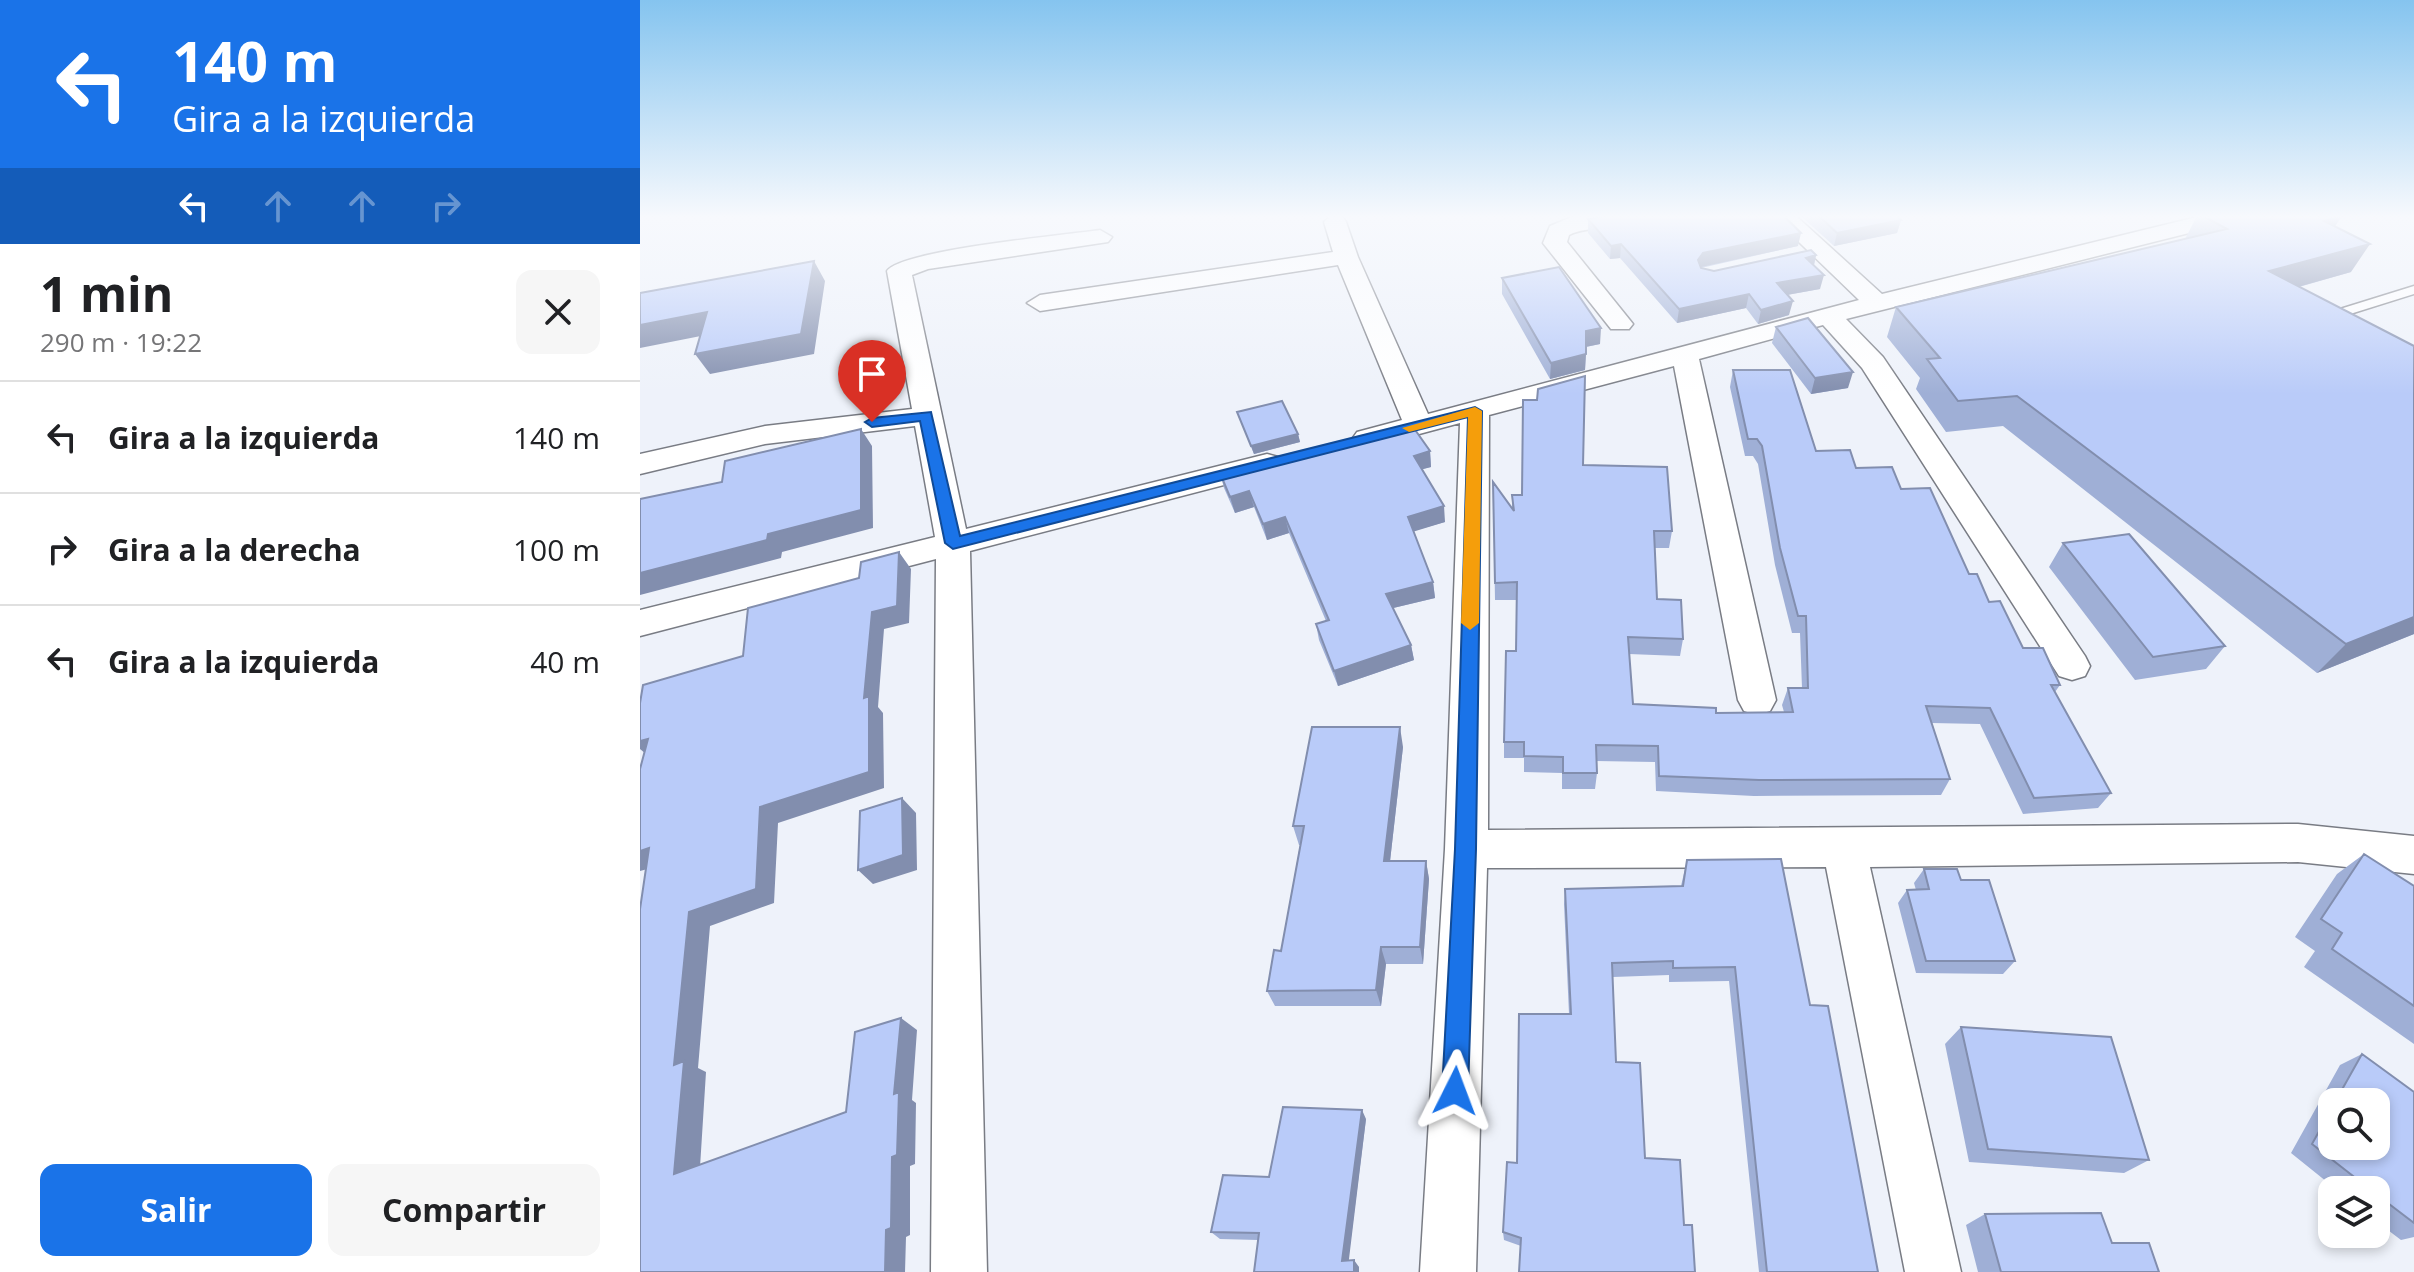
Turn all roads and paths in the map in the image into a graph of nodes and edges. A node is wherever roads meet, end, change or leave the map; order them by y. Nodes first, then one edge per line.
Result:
1 (900, 275) edge
2 (1224, 275) edge
3 (1354, 275) edge
4 (1581, 275) edge
5 (1847, 275) edge
6 (1989, 275) edge
7 (2413, 291) edge
8 (1040, 303) dead end
9 (1877, 303) junction
10 (1828, 316) junction
11 (1620, 324) dead end
12 (2358, 336) edge
13 (1685, 355) junction
14 (1475, 411) junction
15 (926, 416) junction
16 (1419, 425) junction
17 (1344, 444) edge
18 (1299, 456) edge
19 (640, 464) edge
20 (953, 543) junction
21 (640, 625) edge
22 (2072, 666) dead end
23 (1757, 700) dead end
24 (1844, 848) junction
25 (1466, 849) junction
26 (2414, 855) edge
27 (959, 1272) edge
28 (1448, 1272) edge
29 (1933, 1272) edge

1 - 15 street
2 - 8 street
3 - 16 street
4 - 11 street
5 - 9 street
6 - 9 street
7 - 12 lane
9 - 10 street
10 - 13 street
10 - 22 street
13 - 14 street
13 - 23 street
14 - 16 street
14 - 25 street
15 - 19 street
15 - 20 street
16 - 17 street
18 - 20 street
20 - 21 street
20 - 27 street
24 - 25 street
24 - 26 street
24 - 29 street
25 - 28 street

